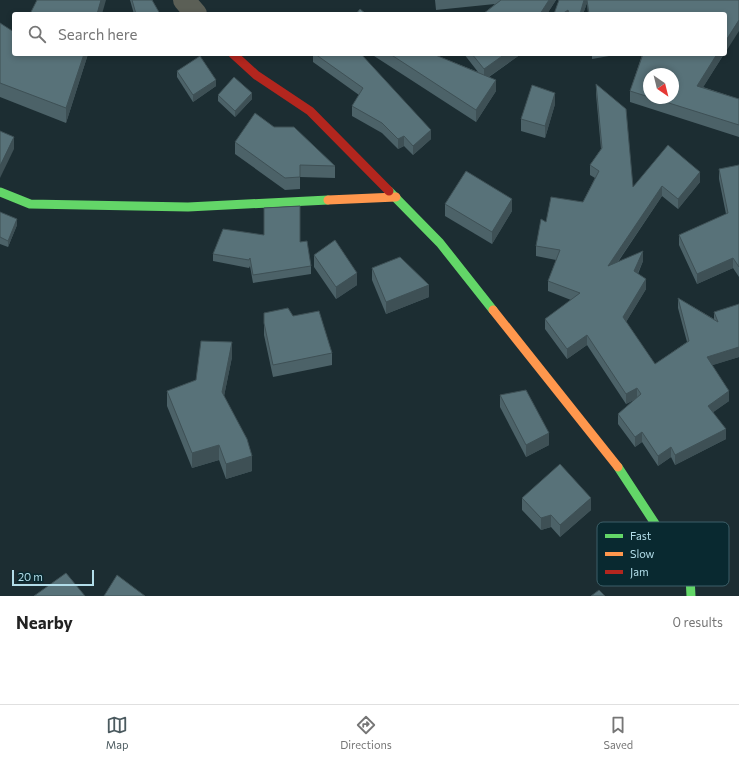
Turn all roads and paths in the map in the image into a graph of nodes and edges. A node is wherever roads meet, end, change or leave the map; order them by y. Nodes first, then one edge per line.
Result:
1 (184, 0) edge
2 (194, 12) edge
3 (235, 56) edge
4 (0, 192) edge
5 (396, 197) junction
6 (654, 522) edge
7 (690, 586) edge
8 (691, 596) edge

1 - 2 street
3 - 5 street
4 - 5 street
5 - 6 street
7 - 8 street

